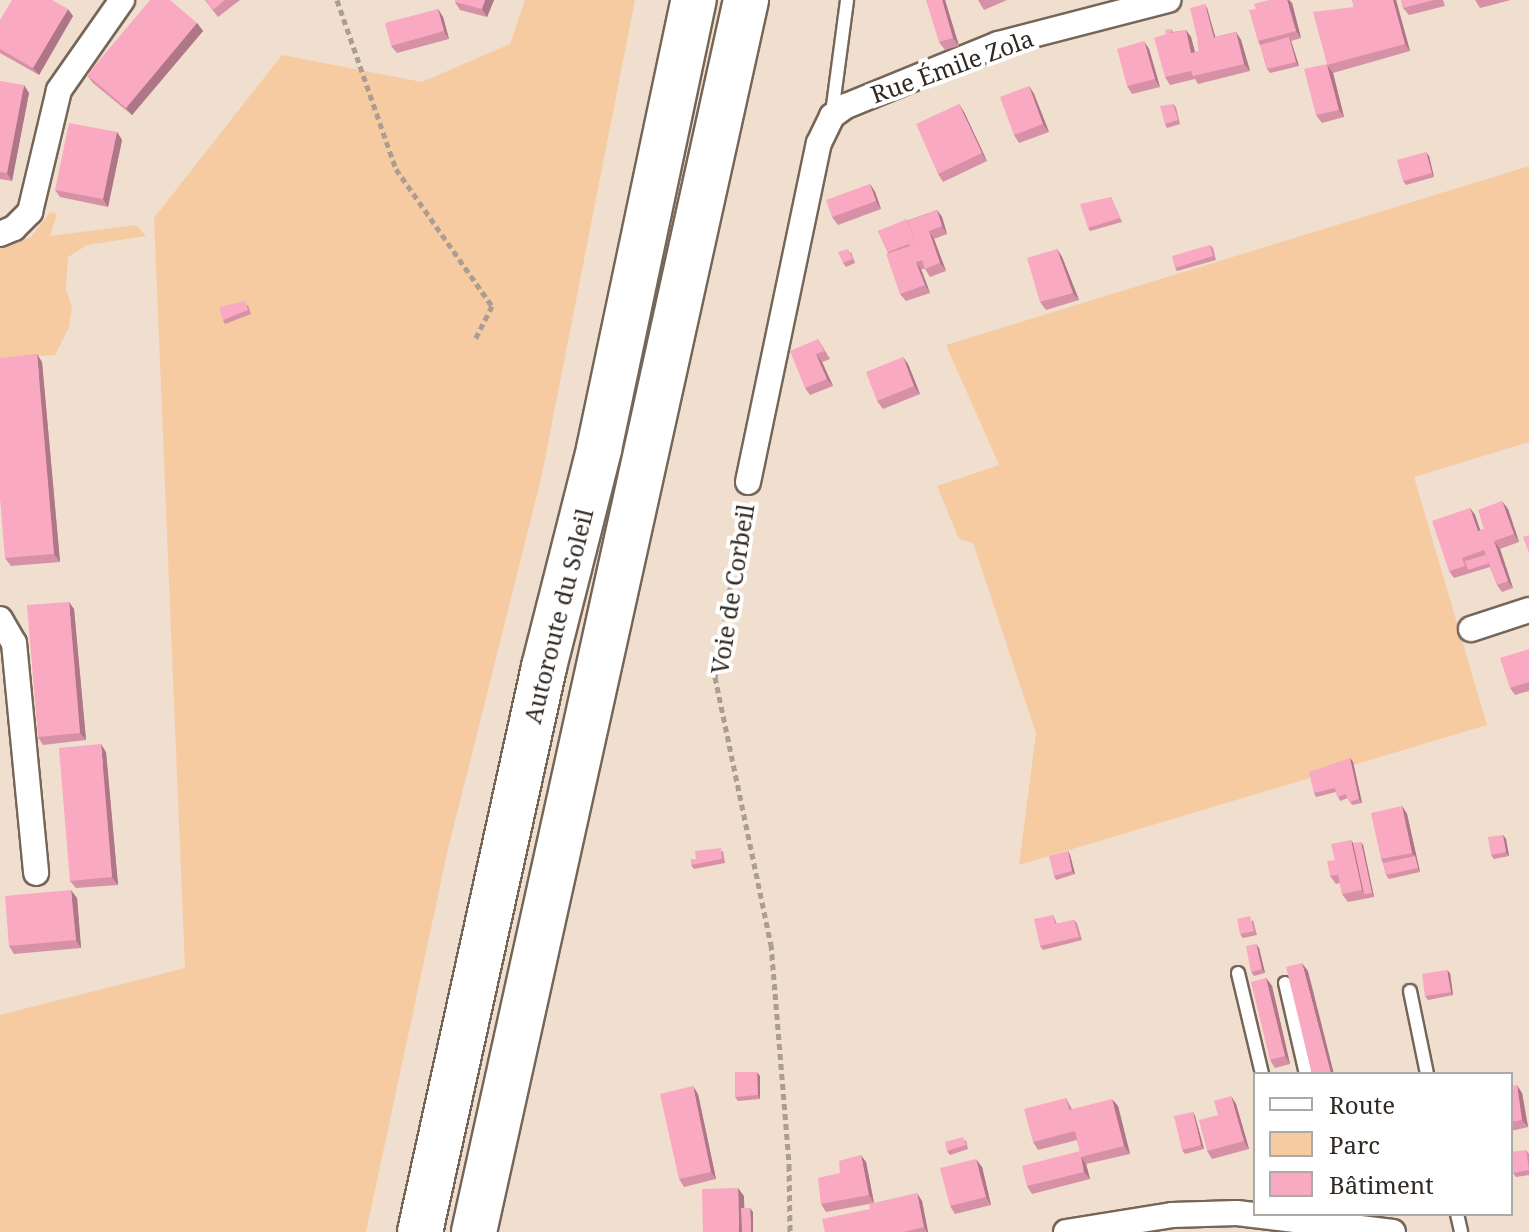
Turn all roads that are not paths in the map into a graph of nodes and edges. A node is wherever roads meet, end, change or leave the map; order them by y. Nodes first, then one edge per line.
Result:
1 (122, 0) edge
2 (694, 0) edge
3 (746, 0) edge
4 (847, 0) edge
5 (1168, 0) edge
6 (832, 116) junction
7 (0, 234) edge
8 (748, 482) road end
9 (1529, 610) edge
10 (0, 619) edge
11 (1471, 629) dead end
12 (36, 873) dead end
13 (1238, 973) dead end
14 (1285, 983) edge
15 (1410, 991) dead end
16 (1262, 1072) edge
17 (1306, 1072) edge
18 (1427, 1072) edge
19 (1253, 1214) edge
20 (1272, 1216) edge
21 (1295, 1218) edge
22 (1339, 1220) edge
23 (420, 1232) edge
24 (474, 1232) edge
25 (1066, 1232) edge
26 (1393, 1232) edge

1 - 7 street
2 - 23 highway, Autoroute du Soleil
3 - 24 highway, Autoroute du Soleil
4 - 6 lane, Voie de Corbeil
5 - 6 street, Rue Émile Zola
6 - 8 street, Voie de Corbeil
9 - 11 street
10 - 12 street
13 - 16 lane
14 - 17 lane
15 - 18 lane
19 - 25 street
20 - 21 street
21 - 22 street
22 - 26 street

